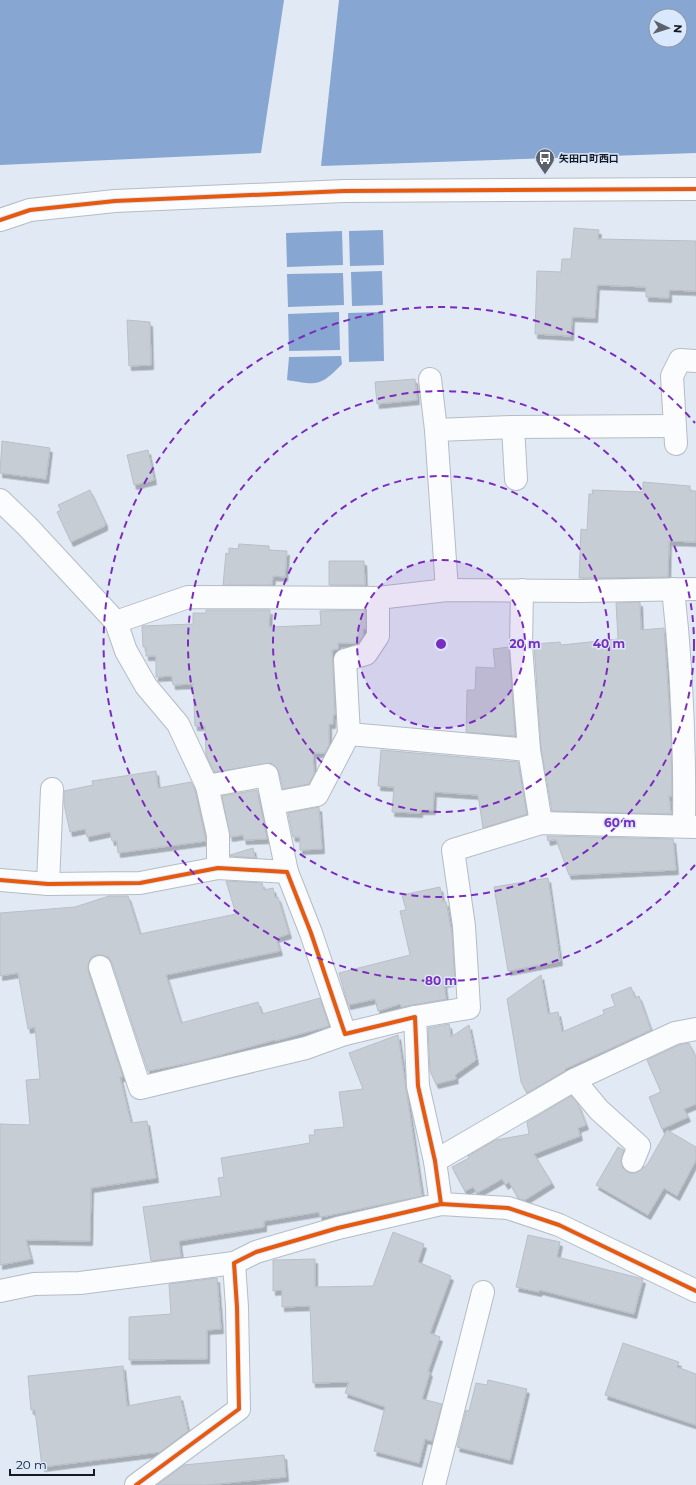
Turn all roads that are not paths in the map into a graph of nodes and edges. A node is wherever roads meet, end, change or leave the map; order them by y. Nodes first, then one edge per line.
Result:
1 (696, 189) edge
2 (0, 220) edge
3 (696, 361) edge
4 (430, 379) dead end
5 (513, 427) junction
6 (436, 430) junction
7 (516, 479) dead end
8 (0, 500) edge
9 (673, 589) junction
10 (696, 589) edge
11 (447, 590) junction
12 (522, 590) junction
13 (378, 598) junction
14 (116, 622) junction
15 (349, 734) junction
16 (529, 750) junction
17 (207, 786) junction
18 (52, 789) dead end
19 (274, 803) junction
20 (541, 823) junction
21 (690, 826) edge
22 (218, 868) junction
23 (287, 872) junction
24 (0, 880) edge
25 (48, 884) junction
26 (100, 967) dead end
27 (415, 1016) junction
28 (696, 1029) edge
29 (345, 1034) junction
30 (574, 1080) junction
31 (435, 1161) junction
32 (632, 1161) dead end
33 (441, 1204) junction
34 (234, 1263) junction
35 (0, 1291) edge
36 (696, 1291) edge
37 (483, 1292) dead end
38 (136, 1485) edge
39 (434, 1485) edge

1 - 2 street
3 - 5 street
4 - 6 street
5 - 6 street
5 - 7 street
6 - 11 street
8 - 14 street
9 - 10 street
9 - 12 street
9 - 21 street
11 - 12 street
11 - 13 street
12 - 16 street
13 - 14 street
13 - 15 street
14 - 17 street
15 - 16 street
15 - 19 street
16 - 20 street
17 - 19 street
17 - 22 street
18 - 25 street
19 - 23 street
20 - 21 street
20 - 27 street
22 - 23 street
22 - 25 street
23 - 29 street
24 - 25 street
26 - 29 street
27 - 29 street
27 - 31 street
28 - 30 street
30 - 31 street
30 - 32 street
31 - 33 street
33 - 34 street
33 - 36 street
34 - 35 street
34 - 38 street
37 - 39 street

